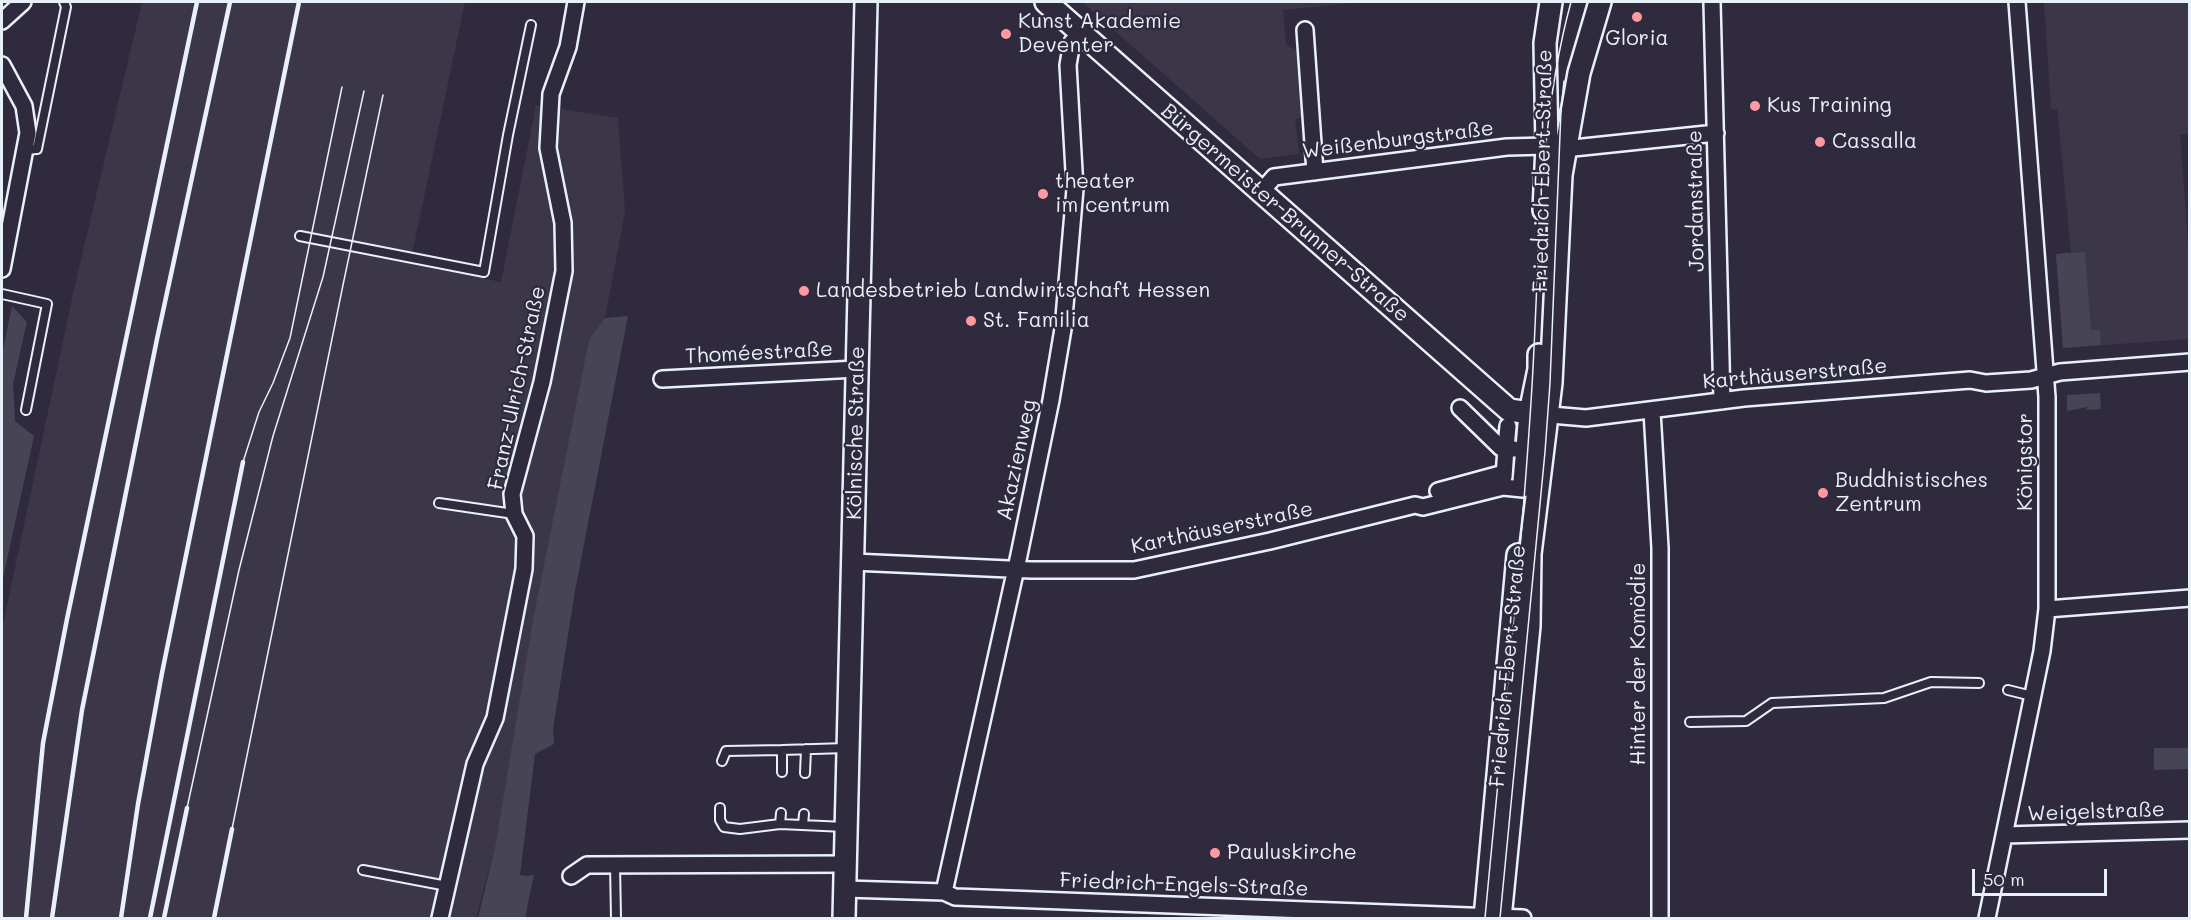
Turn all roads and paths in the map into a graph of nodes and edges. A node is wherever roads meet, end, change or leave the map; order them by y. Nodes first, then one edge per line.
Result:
1 (23, 2) edge
2 (64, 2) edge
3 (576, 2) edge
4 (866, 2) edge
5 (1046, 2) edge
6 (1551, 2) edge
7 (1600, 2) edge
8 (1712, 2) edge
9 (2017, 2) edge
10 (2, 21) edge
11 (531, 25) dead end
12 (1305, 30) dead end
13 (1081, 33) junction
14 (2, 65) edge
15 (1716, 133) junction
16 (1555, 147) junction
17 (25, 150) junction
18 (1315, 172) junction
19 (1261, 192) junction
20 (300, 236) dead end
21 (2, 269) edge
22 (2, 294) edge
23 (2190, 362) edge
24 (857, 369) junction
25 (2045, 376) junction
26 (662, 379) dead end
27 (1722, 400) junction
28 (1460, 408) dead end
29 (26, 410) dead end
30 (1652, 411) junction
31 (1539, 414) junction
32 (1508, 426) dead end
33 (1512, 449) junction
34 (1523, 489) junction
35 (1438, 491) dead end
36 (439, 503) dead end
37 (514, 514) junction
38 (853, 562) junction
39 (1016, 568) junction
40 (2190, 598) edge
41 (2047, 609) junction
42 (1979, 683) dead end
43 (2008, 690) dead end
44 (2032, 696) junction
45 (1690, 722) dead end
46 (848, 748) junction
47 (806, 749) junction
48 (782, 750) junction
49 (722, 760) dead end
50 (782, 772) dead end
51 (805, 772) dead end
52 (720, 808) dead end
53 (781, 813) dead end
54 (804, 814) dead end
55 (780, 824) junction
56 (804, 825) junction
57 (847, 827) junction
58 (2190, 830) edge
59 (2004, 835) junction
60 (846, 864) junction
61 (615, 865) junction
62 (363, 870) dead end
63 (570, 876) dead end
64 (447, 886) junction
65 (845, 889) junction
66 (944, 892) junction
67 (1161, 912) edge
68 (440, 918) edge
69 (616, 918) edge
70 (844, 918) edge
71 (1492, 918) edge
72 (1523, 918) edge
73 (1660, 918) edge
74 (1987, 918) edge

1 - 10 street
2 - 17 lane
3 - 37 street, Franz-Ulrich-Straße
4 - 24 main road, Kölnische Straße
5 - 13 main road, Bürgermeister-Brunner-Straße
6 - 16 main road, Friedrich-Ebert-Straße
7 - 16 main road, Friedrich-Ebert-Straße
8 - 15 street, Jordanstraße
9 - 25 street, Königstor
11 - 20 lane
12 - 18 street
13 - 19 main road, Bürgermeister-Brunner-Straße
13 - 39 street, Akazienweg
14 - 17 street
15 - 16 street, Weißenburgstraße
15 - 27 street, Jordanstraße
16 - 18 street, Weißenburgstraße
16 - 31 main road, Friedrich-Ebert-Straße
16 - 31 main road, Friedrich-Ebert-Straße
17 - 21 street
18 - 19 street, Weißenburgstraße
19 - 31 main road, Bürgermeister-Brunner-Straße
22 - 29 lane
23 - 25 street, Karthäuserstraße
24 - 26 street, Thoméestraße
24 - 38 main road, Kölnische Straße
25 - 27 street, Karthäuserstraße
25 - 41 street, Königstor
27 - 30 street, Karthäuserstraße
28 - 33 street
30 - 31 street, Karthäuserstraße
30 - 73 street, Hinter der Komödie
31 - 34 main road, Friedrich-Ebert-Straße
31 - 71 main road, Friedrich-Ebert-Straße
32 - 33 street
33 - 35 street
34 - 39 street, Karthäuserstraße
34 - 71 main road, Friedrich-Ebert-Straße
36 - 37 lane
37 - 64 street, Franz-Ulrich-Straße
38 - 39 street, Karthäuserstraße
38 - 46 main road, Kölnische Straße
39 - 66 street, Akazienweg
40 - 41 street
41 - 44 street, Königstor
42 - 45 lane
43 - 44 lane
44 - 59 street, Königstor
46 - 47 lane
46 - 57 main road, Kölnische Straße
47 - 48 lane
47 - 51 lane
48 - 49 lane
48 - 50 lane
52 - 55 lane
53 - 55 lane
54 - 56 lane
55 - 56 lane
56 - 57 lane
57 - 60 main road, Kölnische Straße
58 - 59 street, Weigelstraße
59 - 74 street, Königstor
60 - 61 street
60 - 65 main road, Kölnische Straße
61 - 63 street
61 - 69 lane
62 - 64 lane
64 - 68 street, Franz-Ulrich-Straße
65 - 66 street, Friedrich-Engels-Straße
65 - 70 main road, Kölnische Straße
66 - 67 street, Friedrich-Engels-Straße
67 - 71 street, Friedrich-Engels-Straße
71 - 72 street, Friedrich-Engels-Straße

